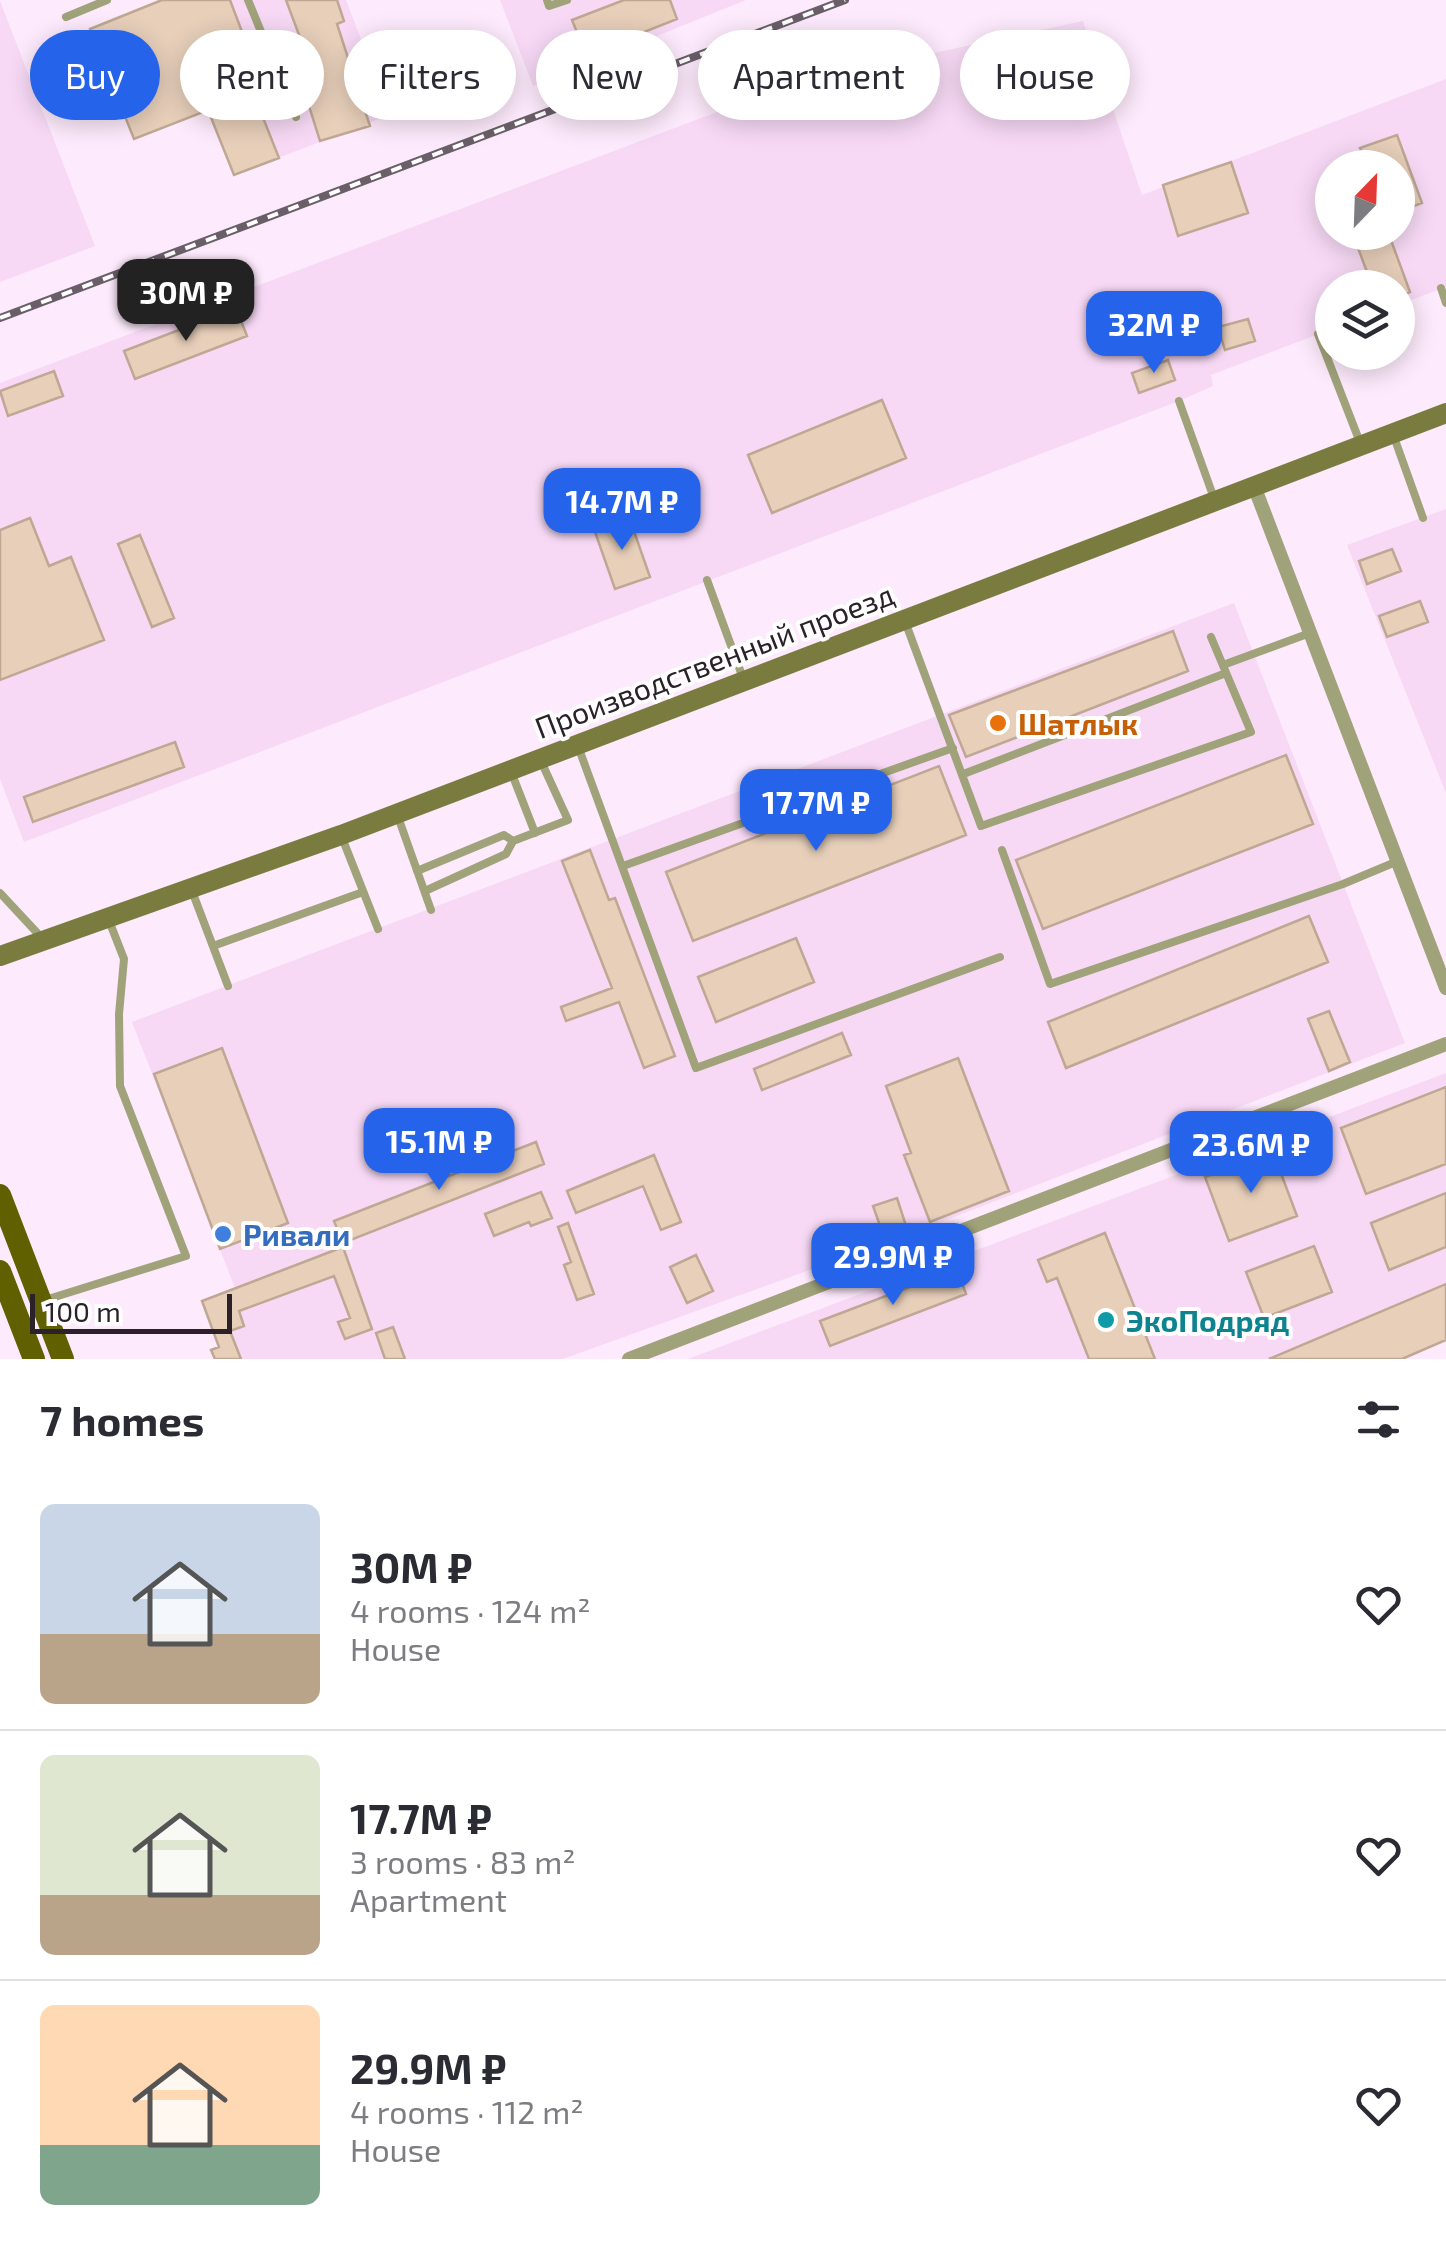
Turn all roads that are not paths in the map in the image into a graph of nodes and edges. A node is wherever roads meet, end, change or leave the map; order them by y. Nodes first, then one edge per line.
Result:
1 (107, 0) edge
2 (248, 0) edge
3 (547, 0) edge
4 (567, 0) edge
5 (66, 17) dead end
6 (260, 30) edge
7 (1441, 288) dead end
8 (1446, 303) edge
9 (1332, 370) edge
10 (1179, 402) dead end
11 (1446, 413) edge
12 (1393, 433) junction
13 (1361, 445) junction
14 (1254, 486) junction
15 (1214, 501) junction
16 (1422, 518) dead end
17 (708, 580) dead end
18 (904, 620) junction
19 (1310, 633) junction
20 (1211, 637) dead end
21 (1225, 669) junction
22 (744, 681) junction
23 (578, 745) junction
24 (953, 748) junction
25 (540, 759) junction
26 (510, 770) junction
27 (966, 773) dead end
28 (397, 814) junction
29 (535, 832) junction
30 (341, 835) junction
31 (513, 841) junction
32 (1002, 850) dead end
33 (1398, 861) junction
34 (623, 866) junction
35 (417, 870) junction
36 (191, 887) junction
37 (363, 892) junction
38 (425, 892) junction
39 (0, 893) edge
40 (431, 910) dead end
41 (108, 917) junction
42 (378, 930) dead end
43 (44, 940) junction
44 (214, 946) junction
45 (0, 956) edge
46 (1000, 958) dead end
47 (228, 986) dead end
48 (1446, 988) edge
49 (1446, 1044) edge
50 (0, 1196) edge
51 (0, 1271) edge
52 (40, 1301) junction
53 (34, 1359) edge
54 (62, 1359) edge
55 (629, 1359) edge

1 - 5 lane
2 - 6 lane
3 - 4 lane
7 - 8 lane
9 - 13 lane
10 - 15 lane
11 - 12 street, Производственный проезд
12 - 13 street, Производственный проезд
12 - 16 lane
13 - 14 street, Производственный проезд
14 - 15 street, Производственный проезд
14 - 19 street
15 - 18 street, Производственный проезд
17 - 22 lane
18 - 22 street, Производственный проезд
18 - 24 lane
19 - 21 lane
19 - 33 street
20 - 21 lane
21 - 24 lane
21 - 27 lane
22 - 23 street, Производственный проезд
23 - 25 street, Производственный проезд
23 - 34 lane
24 - 34 lane
25 - 26 street, Производственный проезд
25 - 29 lane
26 - 28 street, Производственный проезд
26 - 29 lane
28 - 30 street, Производственный проезд
28 - 35 lane
29 - 31 lane
30 - 36 street, Производственный проезд
30 - 37 lane
31 - 35 lane
31 - 38 lane
32 - 33 lane
33 - 48 street
34 - 46 lane
35 - 38 lane
36 - 41 street, Производственный проезд
36 - 44 lane
37 - 42 lane
37 - 44 lane
38 - 40 lane
39 - 43 lane
41 - 43 street, Производственный проезд
41 - 52 lane
43 - 45 street, Производственный проезд
44 - 47 lane
49 - 55 street
50 - 52 main road
51 - 53 main road
52 - 54 main road

